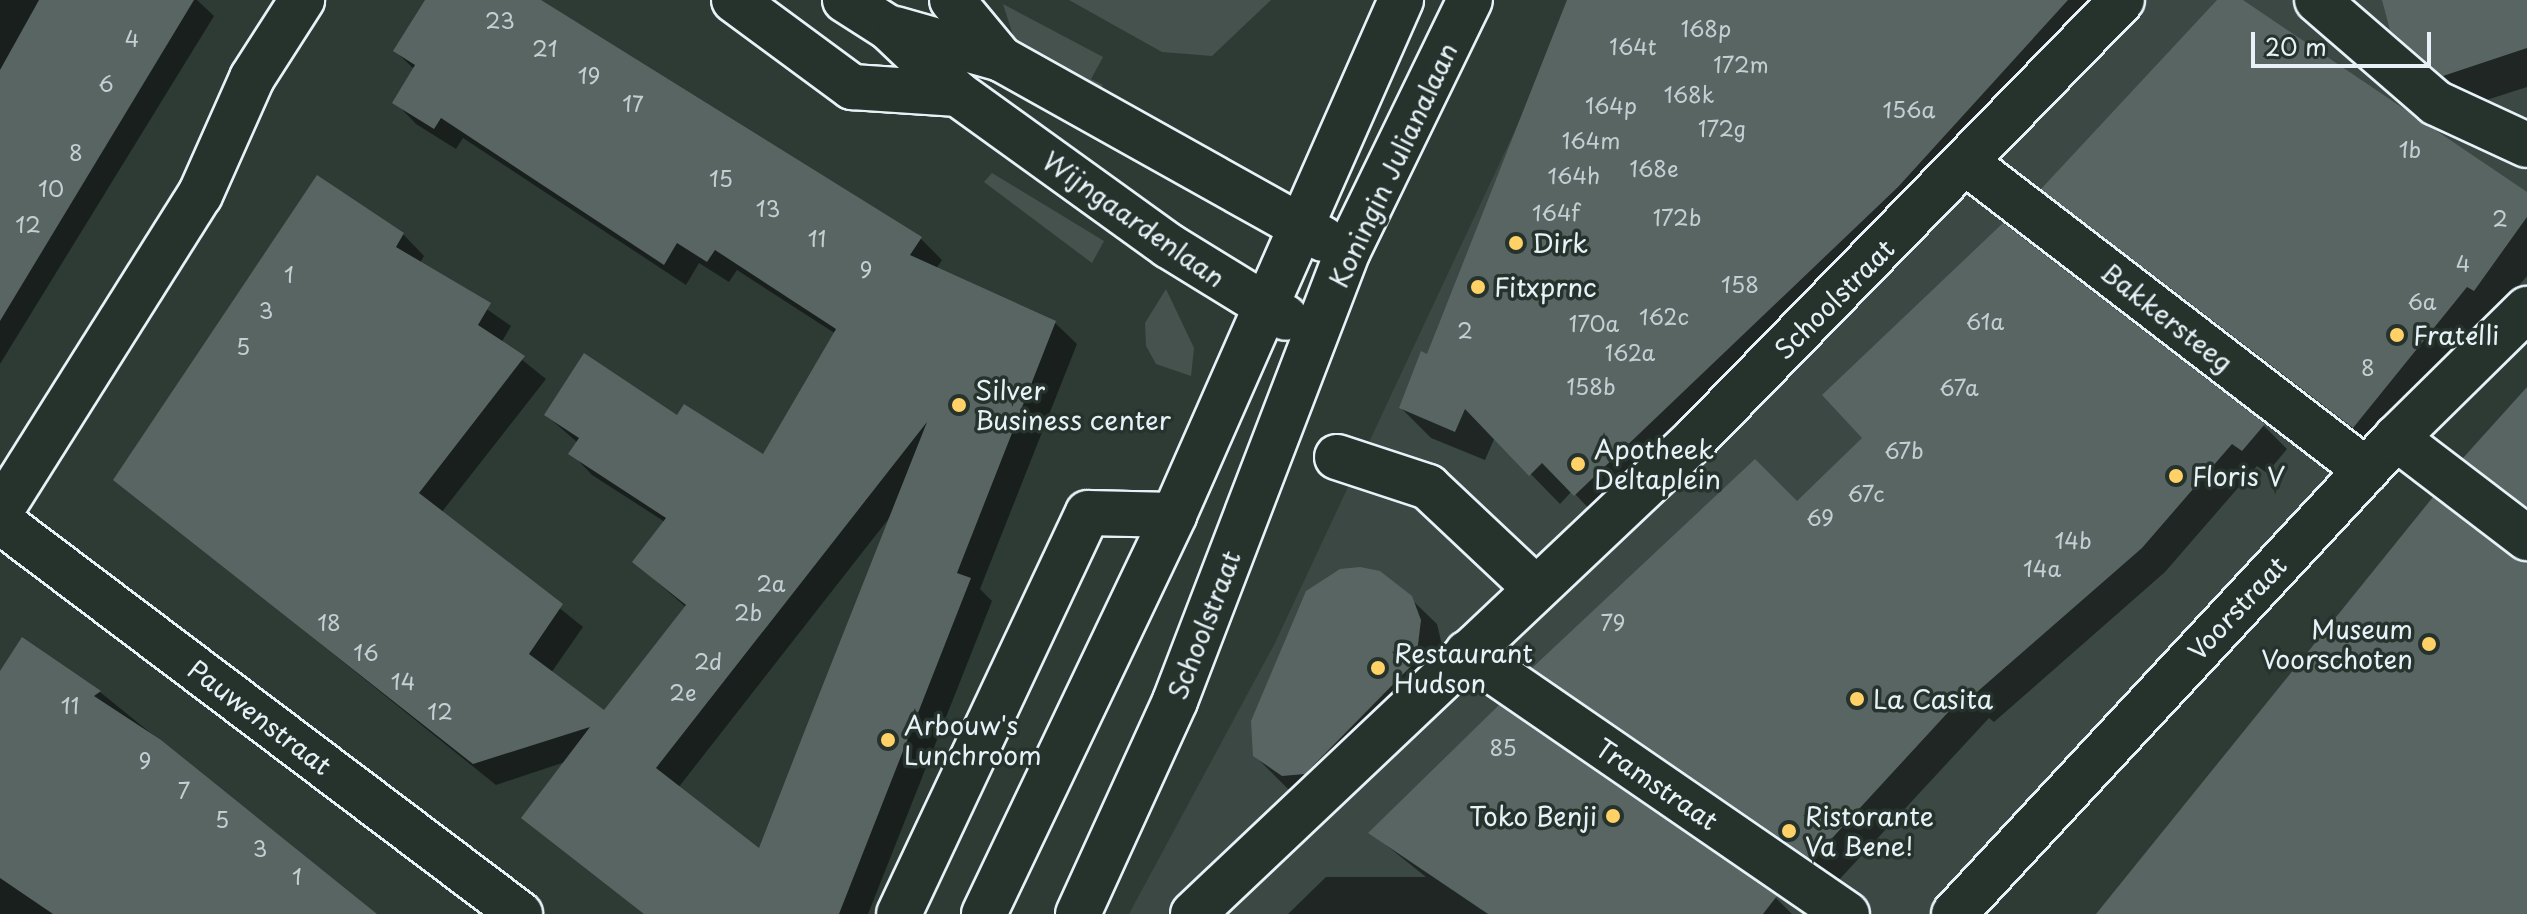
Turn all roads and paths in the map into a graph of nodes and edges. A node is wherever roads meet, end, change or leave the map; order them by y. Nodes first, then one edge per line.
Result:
1 (302, 0) edge
2 (734, 0) edge
3 (845, 0) edge
4 (952, 0) edge
5 (1401, 0) edge
6 (1470, 0) edge
7 (2122, 0) edge
8 (2317, 0) edge
9 (889, 28) junction
10 (1001, 59) junction
11 (958, 94) junction
12 (2527, 145) edge
13 (1969, 165) junction
14 (1296, 226) junction
15 (1348, 251) junction
16 (1262, 308) junction
17 (2527, 309) edge
18 (1318, 331) junction
19 (2396, 438) junction
20 (1337, 457) dead end
21 (2366, 470) junction
22 (0, 512) edge
23 (1174, 515) junction
24 (0, 521) edge
25 (2527, 538) edge
26 (1535, 588) junction
27 (1467, 653) junction
28 (520, 914) edge
29 (899, 914) edge
30 (984, 914) edge
31 (1078, 914) edge
32 (1193, 914) edge
33 (1847, 914) edge
34 (1954, 914) edge

1 - 22 street
2 - 11 street
3 - 9 street, Wijngaardenlaan
4 - 10 street, Wijngaardenlaan
5 - 14 street
6 - 15 street, Koningin Julianalaan
7 - 13 street, Schoolstraat
8 - 12 street
9 - 10 street, Wijngaardenlaan
9 - 11 street, Wijngaardenlaan
10 - 14 street, Wijngaardenlaan
11 - 16 street, Wijngaardenlaan
13 - 21 street, Bakkersteeg
13 - 26 street, Schoolstraat
14 - 15 street, Wijngaardenlaan
14 - 16 street
15 - 18 street, Koningin Julianalaan
16 - 18 street, Wijngaardenlaan
16 - 23 street
17 - 19 street, Voorstraat
18 - 31 street, Schoolstraat
19 - 21 street, Voorstraat
19 - 25 street
20 - 26 street
21 - 34 street, Voorstraat
23 - 29 street
23 - 30 street
24 - 28 street, Pauwenstraat
26 - 27 street, Schoolstraat
27 - 32 street, Schoolstraat
27 - 33 street, Tramstraat

